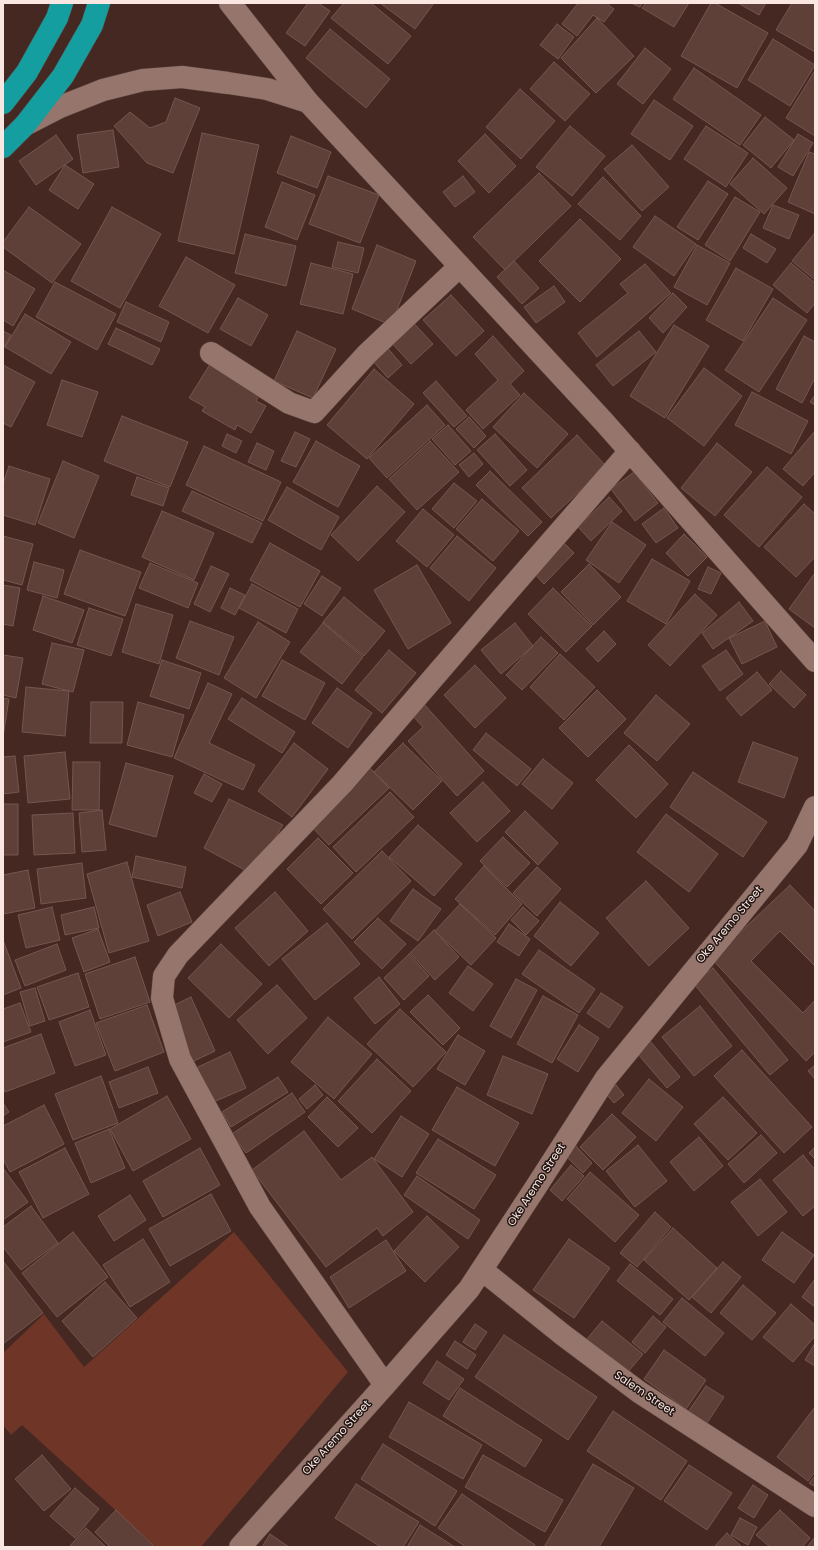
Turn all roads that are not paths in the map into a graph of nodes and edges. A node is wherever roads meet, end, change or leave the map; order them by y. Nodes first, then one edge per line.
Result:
1 (62, 3) edge
2 (99, 3) edge
3 (230, 3) edge
4 (308, 102) junction
5 (3, 103) edge
6 (25, 125) junction
7 (3, 147) edge
8 (460, 266) junction
9 (211, 353) dead end
10 (630, 451) junction
11 (815, 661) edge
12 (815, 807) edge
13 (482, 1270) junction
14 (385, 1385) junction
15 (815, 1506) edge
16 (240, 1547) edge

1 - 5 highway
2 - 6 highway
3 - 4 street
4 - 6 street
4 - 8 street
6 - 7 highway
8 - 9 street
8 - 10 street
10 - 11 street
10 - 14 street
12 - 13 street, Oke Aremo Street
13 - 14 street, Oke Aremo Street
13 - 15 street, Salem Street
14 - 16 street, Oke Aremo Street

